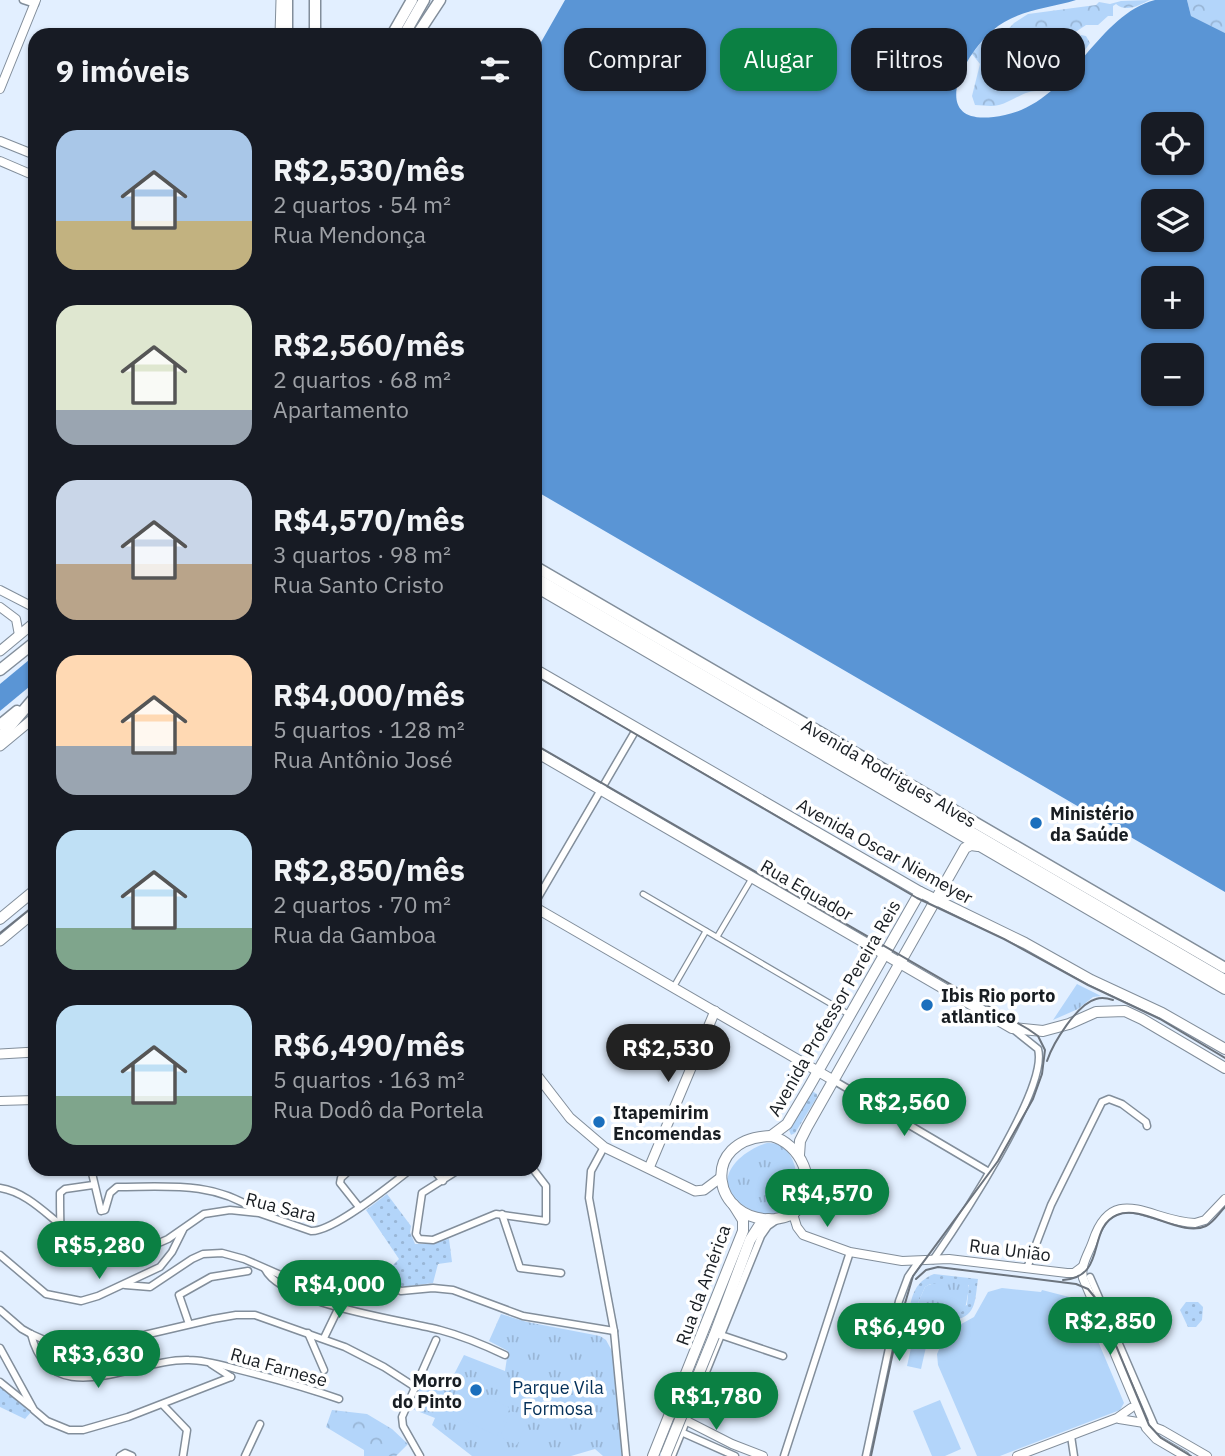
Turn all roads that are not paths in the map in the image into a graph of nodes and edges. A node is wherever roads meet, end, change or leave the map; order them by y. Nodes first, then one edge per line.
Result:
1 (23, 0) edge
2 (281, 0) edge
3 (287, 0) edge
4 (315, 0) edge
5 (412, 0) edge
6 (424, 0) edge
7 (440, 0) edge
8 (447, 0) edge
9 (36, 2) edge
10 (280, 28) edge
11 (287, 28) edge
12 (315, 28) edge
13 (396, 28) edge
14 (408, 28) edge
15 (422, 28) edge
16 (431, 28) edge
17 (0, 89) edge
18 (0, 141) edge
19 (28, 152) edge
20 (0, 161) edge
21 (28, 173) edge
22 (542, 570) edge
23 (542, 586) edge
24 (542, 586) edge
25 (0, 590) edge
26 (22, 602) junction
27 (28, 605) edge
28 (0, 607) edge
29 (13, 615) junction
30 (28, 628) edge
31 (19, 635) junction
32 (28, 648) edge
33 (0, 651) edge
34 (0, 670) edge
35 (542, 673) edge
36 (28, 703) edge
37 (28, 705) edge
38 (28, 723) edge
39 (0, 725) edge
40 (637, 728) junction
41 (0, 738) edge
42 (0, 746) edge
43 (542, 755) edge
44 (601, 789) junction
45 (980, 846) junction
46 (752, 877) junction
47 (542, 891) edge
48 (920, 892) junction
49 (643, 894) dead end
50 (28, 896) edge
51 (936, 901) junction
52 (542, 912) edge
53 (28, 918) edge
54 (0, 919) edge
55 (1136, 928) junction
56 (1121, 929) junction
57 (706, 931) junction
58 (717, 937) junction
59 (0, 941) edge
60 (886, 955) junction
61 (901, 964) junction
62 (1225, 968) edge
63 (1225, 980) edge
64 (673, 988) junction
65 (1225, 989) edge
66 (715, 1011) junction
67 (850, 1015) junction
68 (1012, 1028) junction
69 (1225, 1049) edge
70 (28, 1052) edge
71 (0, 1054) edge
72 (1225, 1068) edge
73 (818, 1072) junction
74 (833, 1080) junction
75 (542, 1082) edge
76 (28, 1100) edge
77 (0, 1101) edge
78 (1147, 1126) dead end
79 (771, 1136) junction
80 (604, 1147) junction
81 (799, 1155) junction
82 (649, 1168) junction
83 (989, 1172) junction
84 (92, 1176) edge
85 (343, 1176) edge
86 (401, 1176) edge
87 (439, 1176) edge
88 (450, 1176) edge
89 (538, 1176) edge
90 (720, 1178) junction
91 (443, 1181) junction
92 (93, 1185) junction
93 (0, 1188) edge
94 (1225, 1199) edge
95 (733, 1204) junction
96 (359, 1207) junction
97 (259, 1213) junction
98 (502, 1214) junction
99 (793, 1214) junction
100 (779, 1218) junction
101 (768, 1219) junction
102 (62, 1226) junction
103 (184, 1228) junction
104 (850, 1252) junction
105 (2, 1259) edge
106 (933, 1260) junction
107 (919, 1261) junction
108 (1083, 1265) junction
109 (1027, 1268) junction
110 (265, 1269) junction
111 (248, 1271) dead end
112 (561, 1273) dead end
113 (1072, 1273) junction
114 (1090, 1278) joint
115 (125, 1284) junction
116 (339, 1307) junction
117 (0, 1310) edge
118 (189, 1324) junction
119 (614, 1331) junction
120 (308, 1332) junction
121 (31, 1334) junction
122 (718, 1335) junction
123 (324, 1338) junction
124 (436, 1340) dead end
125 (0, 1348) edge
126 (505, 1355) dead end
127 (783, 1356) dead end
128 (206, 1361) junction
129 (324, 1370) dead end
130 (0, 1382) edge
131 (415, 1387) junction
132 (340, 1399) dead end
133 (163, 1405) junction
134 (1131, 1408) junction
135 (34, 1410) junction
136 (671, 1414) junction
137 (1117, 1418) junction
138 (687, 1420) junction
139 (1144, 1423) junction
140 (260, 1424) dead end
141 (666, 1426) junction
142 (1155, 1427) junction
143 (682, 1433) junction
144 (1071, 1436) junction
145 (121, 1455) edge
146 (668, 1455) edge
147 (132, 1456) edge
148 (183, 1456) edge
149 (245, 1456) edge
150 (420, 1456) edge
151 (626, 1456) edge
152 (653, 1456) edge
153 (735, 1456) edge
154 (763, 1456) edge
155 (784, 1456) edge
156 (866, 1456) edge
157 (1017, 1456) edge
158 (1074, 1456) edge
159 (1185, 1456) edge
160 (1207, 1456) edge

1 - 9 street
2 - 10 main road
3 - 11 highway
4 - 12 highway
5 - 13 highway
6 - 14 highway
7 - 15 highway
8 - 16 highway
9 - 17 street
18 - 19 street
20 - 21 street
22 - 62 highway, Avenida Rodrigues Alves
23 - 55 highway, Avenida Rodrigues Alves
24 - 45 main road, Avenida Rodrigues Alves
25 - 26 street
26 - 27 street
26 - 29 street
28 - 29 street
29 - 31 street
30 - 31 main road
31 - 33 main road
32 - 34 highway
35 - 40 main road, Avenida Oscar Niemeyer
36 - 39 highway
37 - 41 highway
38 - 42 main road
40 - 44 street
40 - 48 main road, Avenida Oscar Niemeyer
43 - 44 main road, Rua Equador
44 - 46 main road, Rua Equador
44 - 47 street
45 - 51 main road, Avenida Professor Pereira Reis
45 - 56 main road, Avenida Rodrigues Alves
46 - 58 street
46 - 60 main road, Rua Equador
48 - 51 main road, Avenida Oscar Niemeyer
48 - 60 main road, Avenida Professor Pereira Reis
49 - 57 street
50 - 54 main road
51 - 61 main road, Avenida Professor Pereira Reis
51 - 69 main road, Avenida Oscar Niemeyer
52 - 64 main road
53 - 59 main road
55 - 56 main road
55 - 63 highway, Avenida Rodrigues Alves
56 - 65 main road, Avenida Rodrigues Alves
57 - 58 street
57 - 64 street
58 - 67 street
60 - 61 main road, Rua Equador
60 - 67 main road, Avenida Professor Pereira Reis
61 - 68 main road, Rua Equador
61 - 74 main road, Avenida Professor Pereira Reis
64 - 66 main road
66 - 73 main road
66 - 82 main road
67 - 73 main road, Avenida Professor Pereira Reis
68 - 72 main road, Rua Equador
68 - 83 street
70 - 71 main road
73 - 74 main road
73 - 79 main road, Avenida Professor Pereira Reis
74 - 81 main road, Avenida Professor Pereira Reis
74 - 83 street
75 - 80 main road
76 - 77 street
78 - 109 street
79 - 81 main road
79 - 90 main road
80 - 82 main road
80 - 119 street
81 - 99 main road
82 - 90 main road
83 - 106 street
84 - 92 street
85 - 96 street
86 - 96 street, Rua Sara
87 - 91 street
88 - 91 street
89 - 98 street
90 - 95 main road
91 - 98 street
92 - 97 street
92 - 102 street
93 - 102 street
94 - 108 street
95 - 101 main road
95 - 136 main road, Rua da América
96 - 97 street, Rua Sara
97 - 103 street, Rua Sara
98 - 112 street
99 - 100 main road
99 - 104 street, Rua União
100 - 101 main road
100 - 122 street
101 - 122 main road
102 - 103 street, Rua Sara
103 - 115 street
104 - 107 street, Rua União
104 - 155 street
105 - 115 street
106 - 107 street, Rua União
106 - 109 street, Rua União
107 - 156 street
108 - 113 street, Rua União
108 - 114 street
108 - 139 street
109 - 113 street, Rua União
110 - 115 street
110 - 116 street
110 - 119 street
111 - 118 street
113 - 134 street
114 - 142 street
116 - 123 street
116 - 126 street
117 - 121 street
118 - 120 street
118 - 121 street
119 - 151 street
120 - 123 street
120 - 129 street, Rua Farnese
121 - 128 street
122 - 127 street
122 - 138 street
122 - 146 main road, bridge
123 - 131 street
124 - 131 street
125 - 135 street
128 - 132 street, Rua Farnese
128 - 133 street, Rua Farnese
130 - 135 street
131 - 150 street
133 - 135 street
133 - 148 street
134 - 137 street
134 - 139 street
136 - 138 street
136 - 141 main road, Rua da América
137 - 139 street
137 - 144 street
138 - 143 street
138 - 154 street
139 - 142 street
139 - 159 street
140 - 149 street
141 - 143 street
141 - 152 main road, Rua da América
142 - 160 street
143 - 146 street
143 - 153 street
144 - 157 street
144 - 158 street
145 - 147 street

